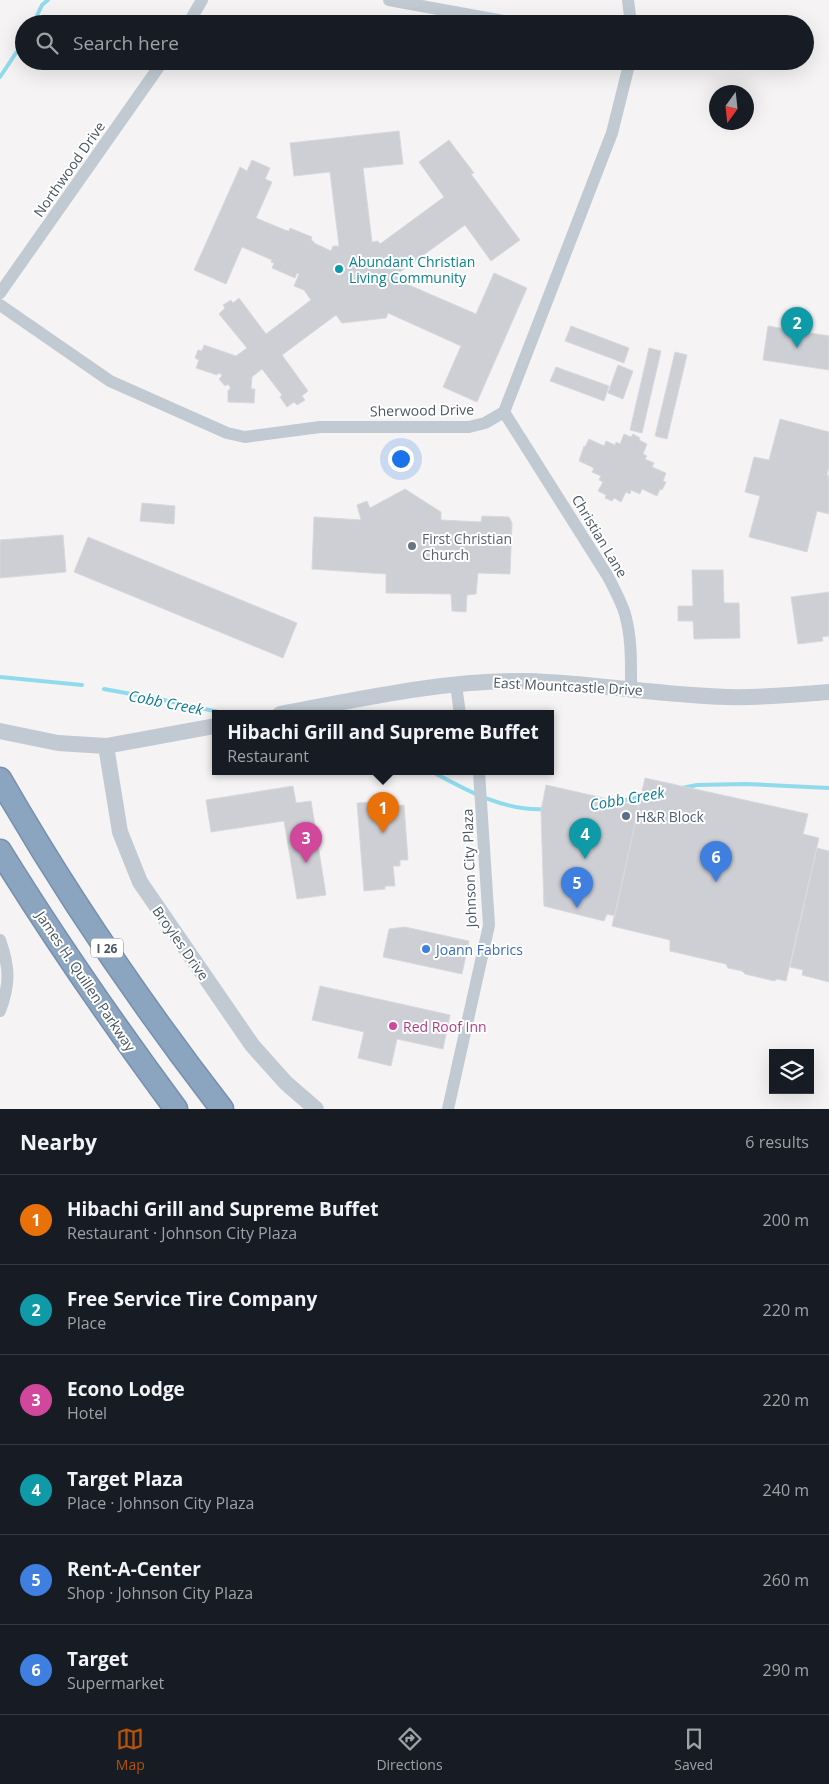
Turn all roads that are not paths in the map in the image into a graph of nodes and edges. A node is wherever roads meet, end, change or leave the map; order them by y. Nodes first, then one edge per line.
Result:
1 (202, 0) edge
2 (389, 0) edge
3 (628, 0) edge
4 (193, 15) edge
5 (471, 15) edge
6 (630, 15) edge
7 (157, 70) edge
8 (628, 70) edge
9 (0, 294) edge
10 (0, 305) edge
11 (504, 412) junction
12 (456, 685) junction
13 (631, 689) junction
14 (829, 692) edge
15 (302, 710) edge
16 (459, 710) edge
17 (212, 727) edge
18 (0, 731) edge
19 (106, 746) junction
20 (479, 775) edge
21 (1, 780) edge
22 (0, 852) edge
23 (0, 940) edge
24 (0, 1011) edge
25 (176, 1109) edge
26 (222, 1109) edge
27 (316, 1109) edge
28 (448, 1109) edge

1 - 4 street
2 - 5 street
3 - 6 street
7 - 9 street, Northwood Drive
8 - 11 street
10 - 11 street, Sherwood Drive
11 - 13 street, Christian Lane
12 - 13 street, East Mountcastle Drive
12 - 15 street, East Mountcastle Drive
12 - 16 street
13 - 14 street, East Mountcastle Drive
17 - 19 street
18 - 19 street
19 - 27 street, Broyles Drive
20 - 28 street, Johnson City Plaza
21 - 26 highway, I 26
22 - 25 highway, James H. Quillen Parkway / I 26
23 - 24 street

